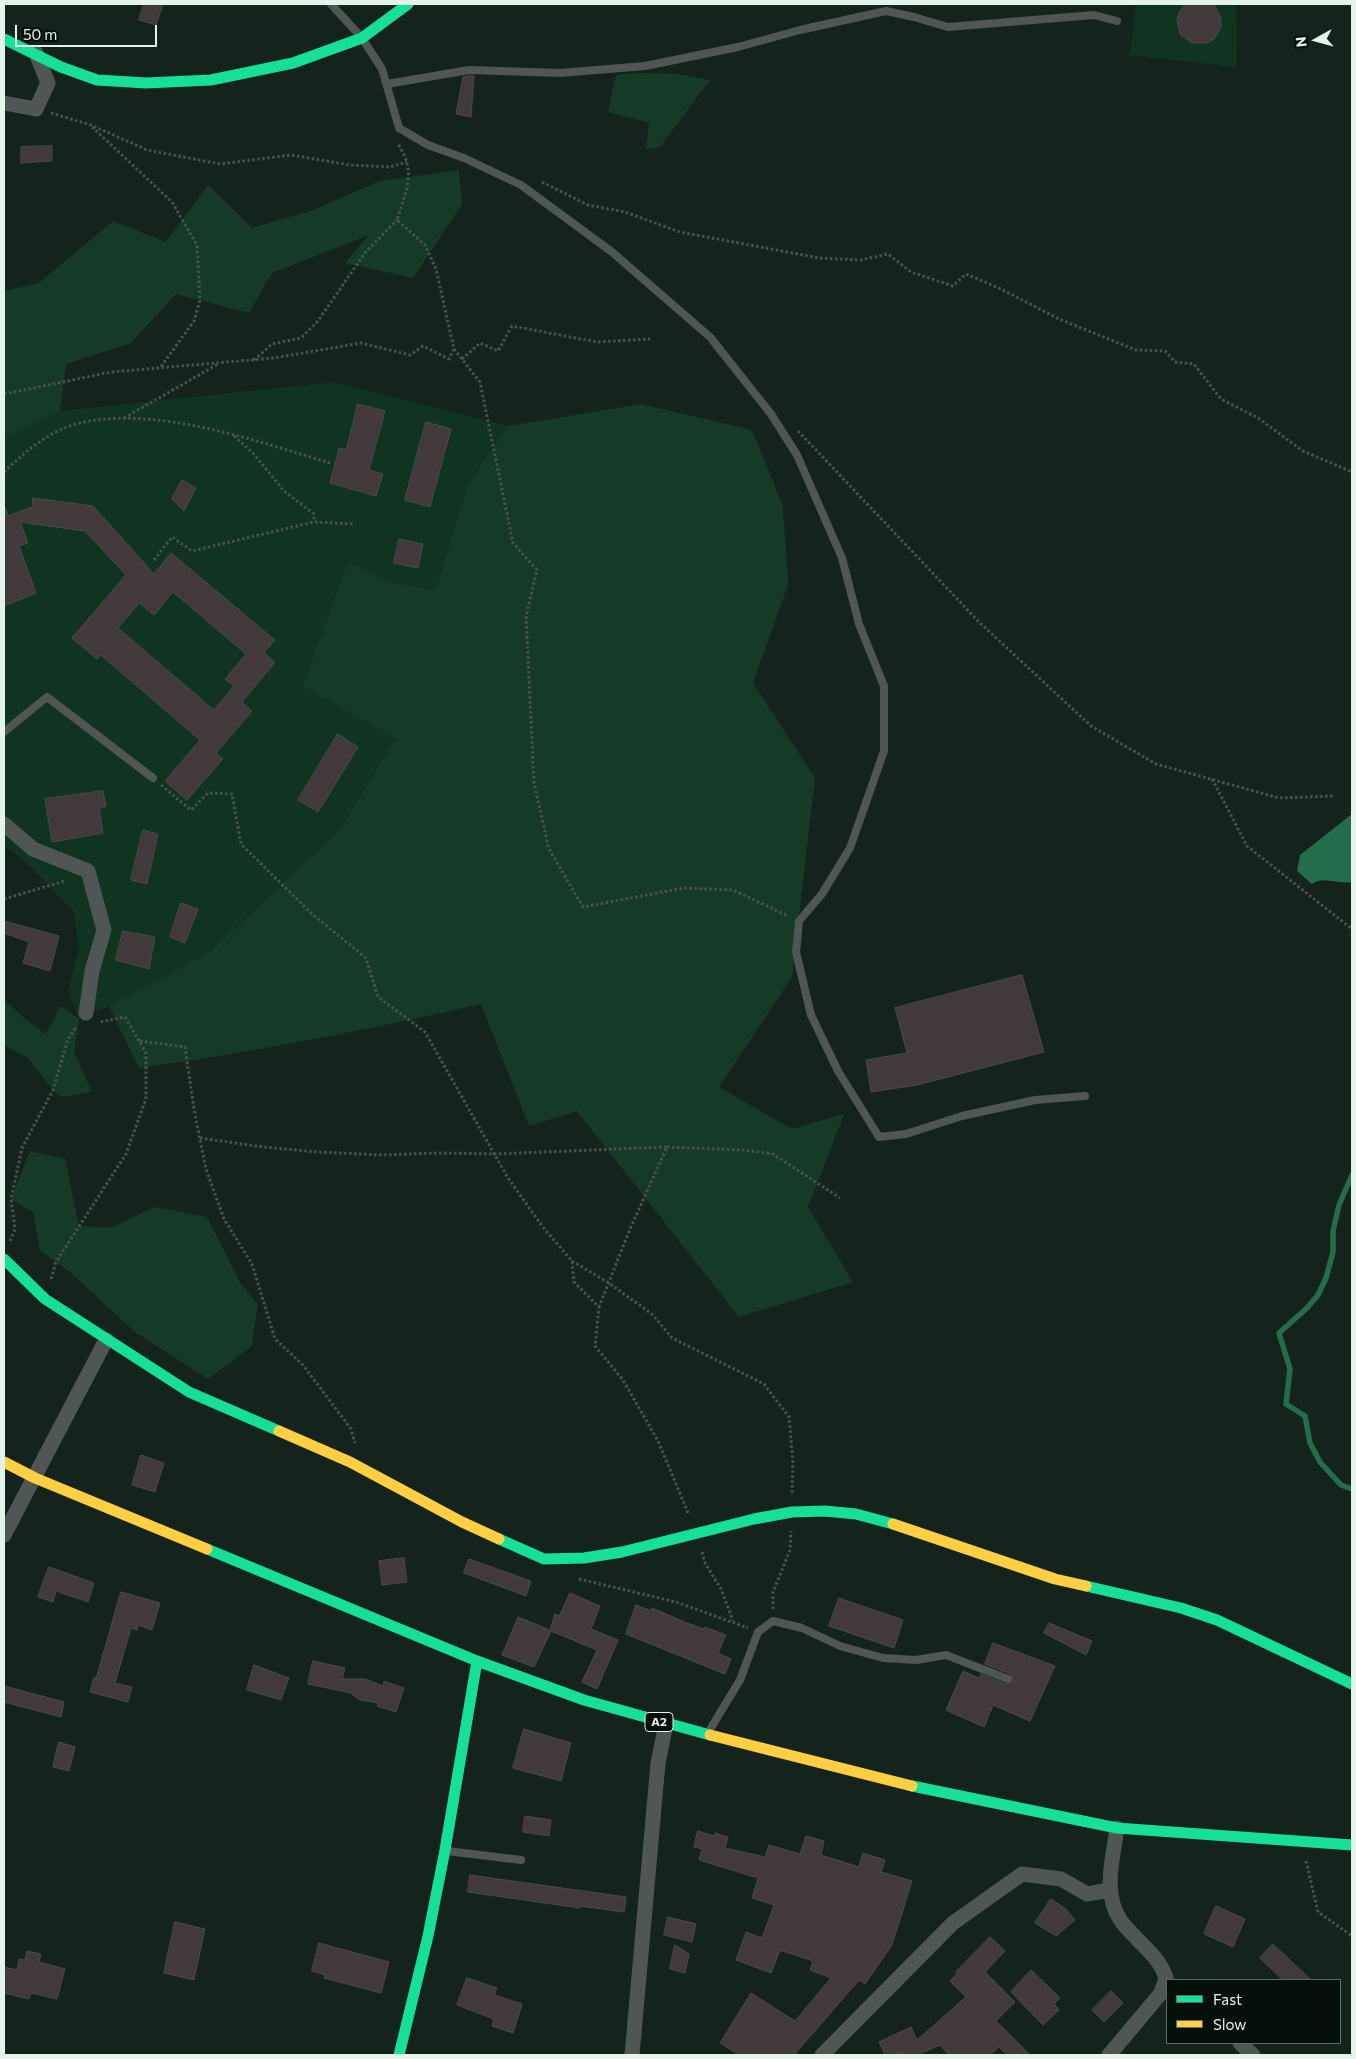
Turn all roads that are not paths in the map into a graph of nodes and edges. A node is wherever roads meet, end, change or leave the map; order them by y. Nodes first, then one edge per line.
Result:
1 (331, 4) edge
2 (408, 4) edge
3 (1117, 21) dead end
4 (4, 38) edge
5 (362, 38) junction
6 (36, 53) junction
7 (386, 84) junction
8 (4, 103) edge
9 (4, 732) edge
10 (153, 778) road end
11 (4, 824) edge
12 (86, 1013) road end
13 (1085, 1096) dead end
14 (4, 1259) edge
15 (106, 1340) junction
16 (4, 1462) edge
17 (35, 1478) junction
18 (4, 1535) edge
19 (477, 1661) junction
20 (1008, 1679) dead end
21 (1352, 1684) edge
22 (666, 1724) junction
23 (707, 1733) junction
24 (1117, 1828) junction
25 (1352, 1844) edge
26 (446, 1850) junction
27 (521, 1860) dead end
28 (1110, 1890) junction
29 (1170, 1979) edge
30 (1166, 1985) edge
31 (1241, 2044) edge
32 (399, 2055) edge
33 (632, 2055) edge
34 (822, 2055) edge
35 (1108, 2055) edge
36 (1253, 2055) edge

1 - 5 lane
2 - 5 street
3 - 7 lane
4 - 6 street
5 - 6 street
5 - 7 lane
6 - 8 street
7 - 13 lane
9 - 10 lane
11 - 12 street
14 - 15 street
15 - 17 street
15 - 21 street
16 - 17 street, A2
17 - 18 street
17 - 19 street, A2
19 - 22 street, A2
19 - 26 street
20 - 23 lane
22 - 23 street, A2
22 - 33 street
23 - 24 street, A2
24 - 25 street, A2
24 - 28 street
26 - 27 lane
26 - 32 street
28 - 29 street
28 - 34 street
30 - 35 street
31 - 36 street

